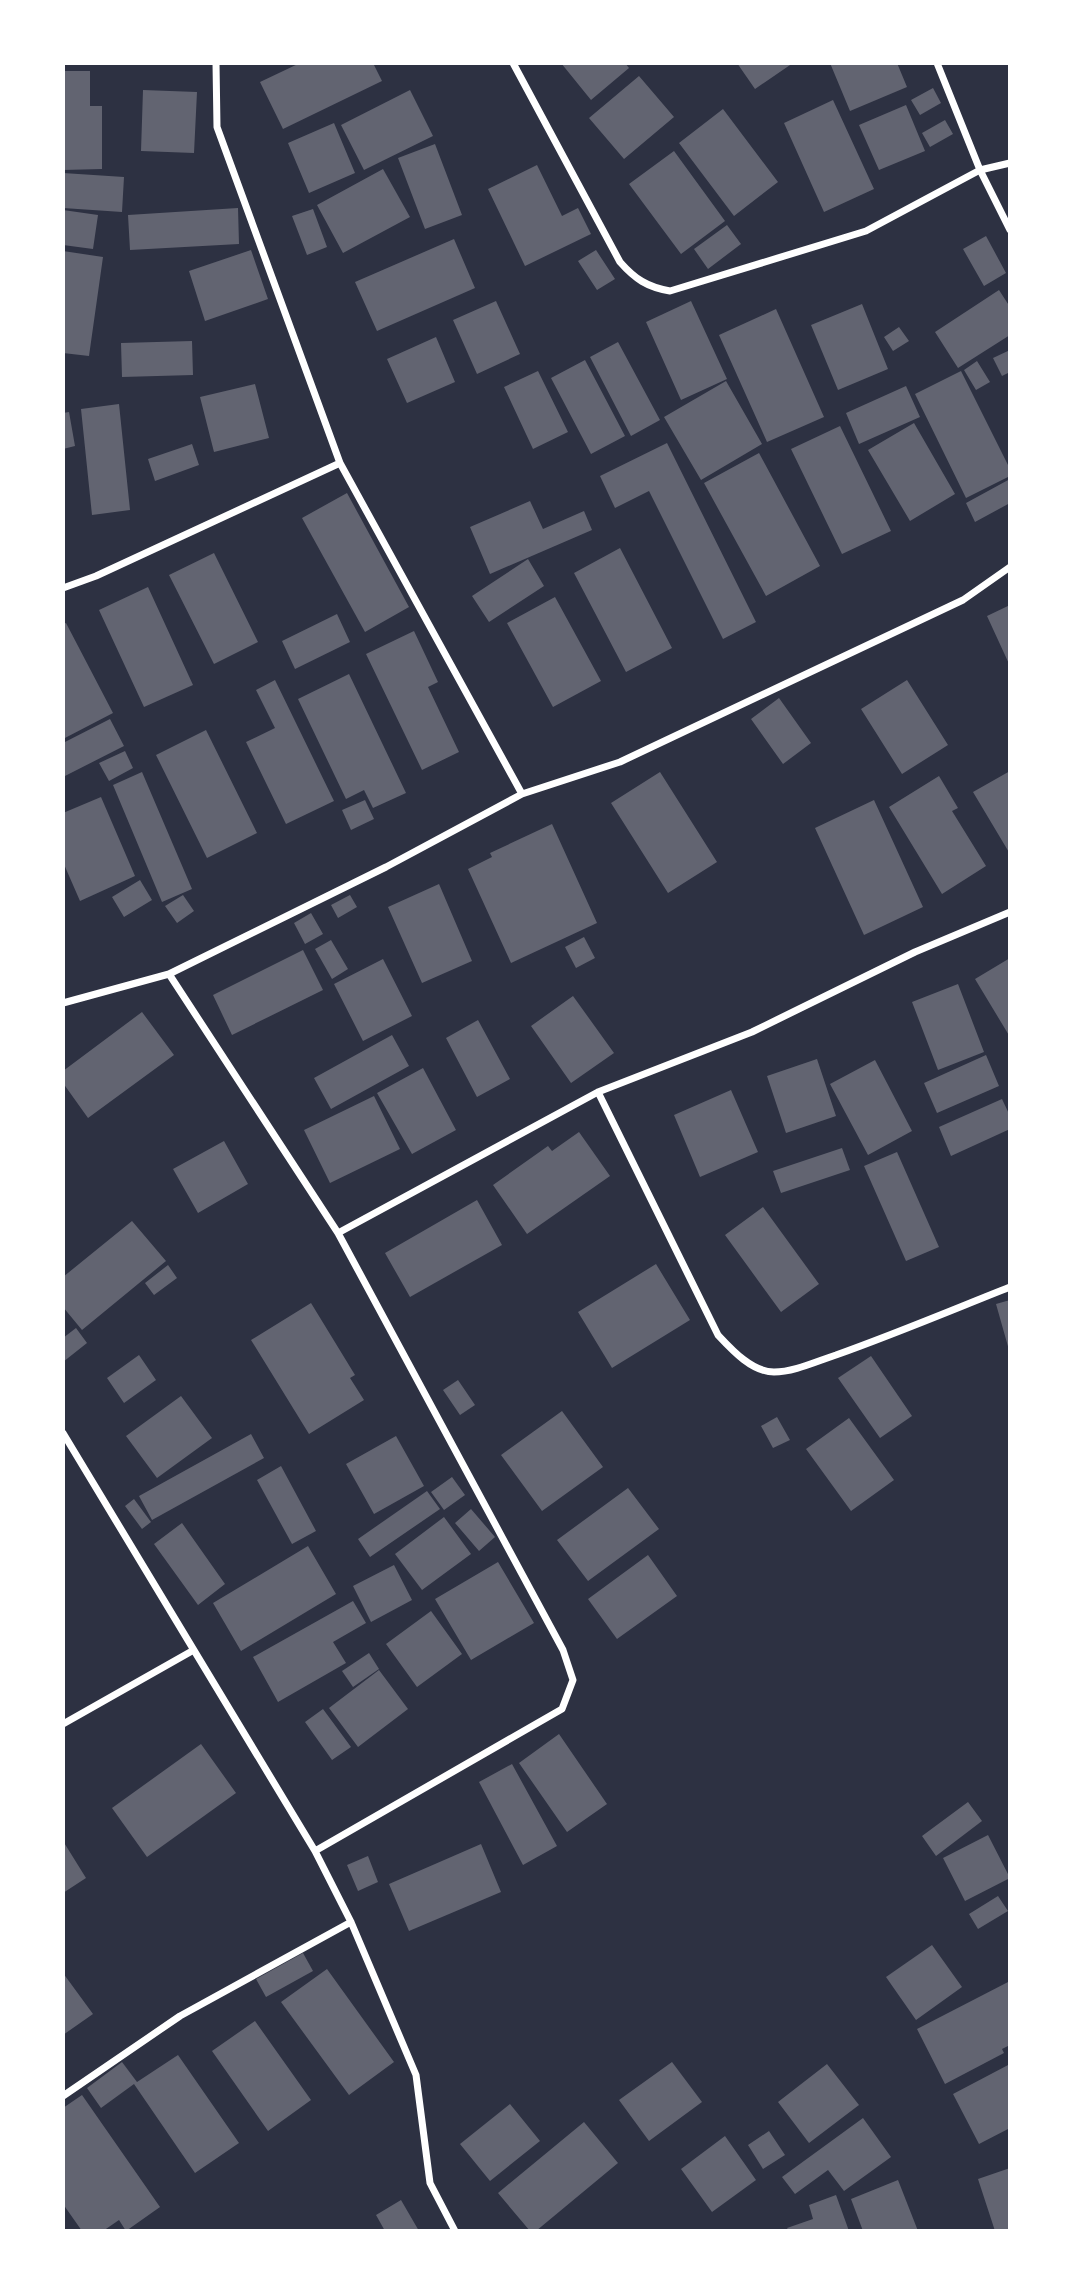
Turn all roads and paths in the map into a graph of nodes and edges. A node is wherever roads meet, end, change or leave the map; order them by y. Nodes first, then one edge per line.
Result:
1 (216, 63) edge
2 (513, 63) edge
3 (937, 63) edge
4 (1010, 163) edge
5 (980, 170) junction
6 (1010, 230) edge
7 (340, 463) junction
8 (1010, 567) edge
9 (63, 588) edge
10 (522, 794) junction
11 (1010, 912) edge
12 (169, 974) junction
13 (63, 1003) edge
14 (598, 1091) junction
15 (338, 1233) junction
16 (1010, 1287) edge
17 (63, 1433) edge
18 (192, 1651) junction
19 (63, 1724) edge
20 (315, 1851) junction
21 (351, 1922) junction
22 (63, 2096) edge
23 (455, 2231) edge

1 - 7 street
2 - 5 street
3 - 5 street
4 - 5 street
5 - 6 street
7 - 9 street
7 - 10 street
8 - 10 street
10 - 12 street
11 - 14 street
12 - 13 street
12 - 15 street
14 - 15 street
14 - 16 street
15 - 20 street
17 - 18 street
18 - 19 street
18 - 20 street
20 - 21 street
21 - 22 street
21 - 23 street

